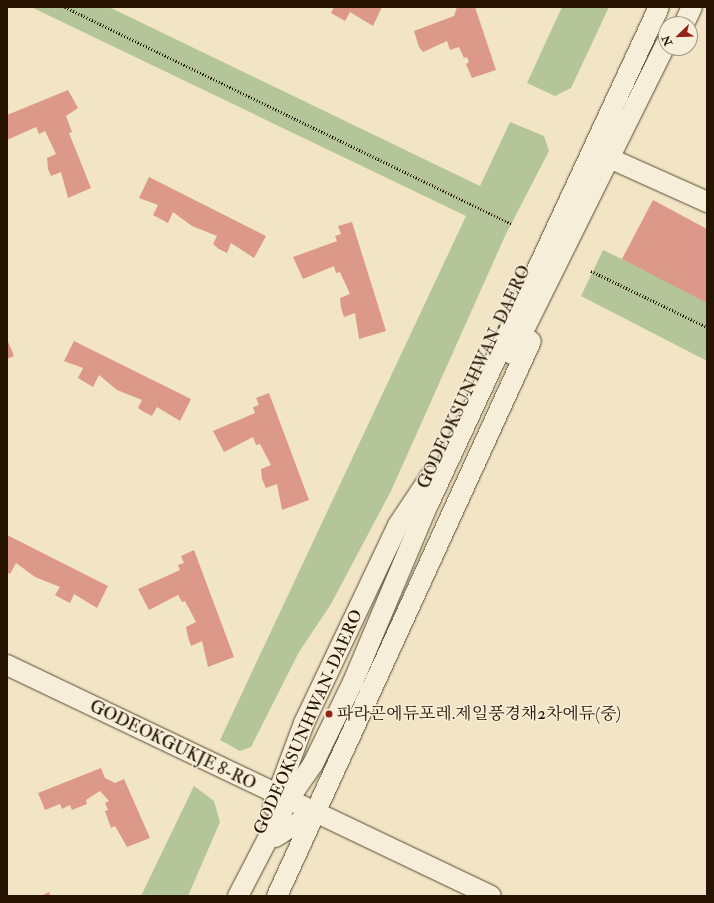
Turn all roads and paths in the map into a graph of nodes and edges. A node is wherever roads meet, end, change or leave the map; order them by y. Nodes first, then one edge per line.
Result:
1 (65, 7) edge
2 (646, 7) edge
3 (659, 7) edge
4 (663, 56) edge
5 (665, 56) edge
6 (618, 162) junction
7 (707, 202) edge
8 (512, 224) dead end
9 (591, 271) dead end
10 (707, 327) edge
11 (427, 484) junction
12 (427, 507) junction
13 (7, 665) edge
14 (287, 800) junction
15 (313, 813) junction
16 (275, 837) junction
17 (228, 896) edge
18 (238, 896) edge
19 (246, 896) edge
20 (277, 896) edge
21 (491, 896) edge

1 - 8 path
2 - 11 street, GODEOKSUNHWAN-DAERO
3 - 12 street
4 - 14 street
5 - 6 street
6 - 7 street
6 - 15 street
9 - 10 path
11 - 12 street
11 - 14 street, GODEOKSUNHWAN-DAERO
12 - 14 street
13 - 14 street, GODEOKGUKJE 8-RO
14 - 15 street, GODEOKGUKJE 8-RO
14 - 16 street
14 - 17 street, GODEOKSUNHWAN-DAERO
14 - 18 street
15 - 16 street
15 - 20 street
15 - 21 street, GODEOKGUKJE 8-RO
16 - 19 street

